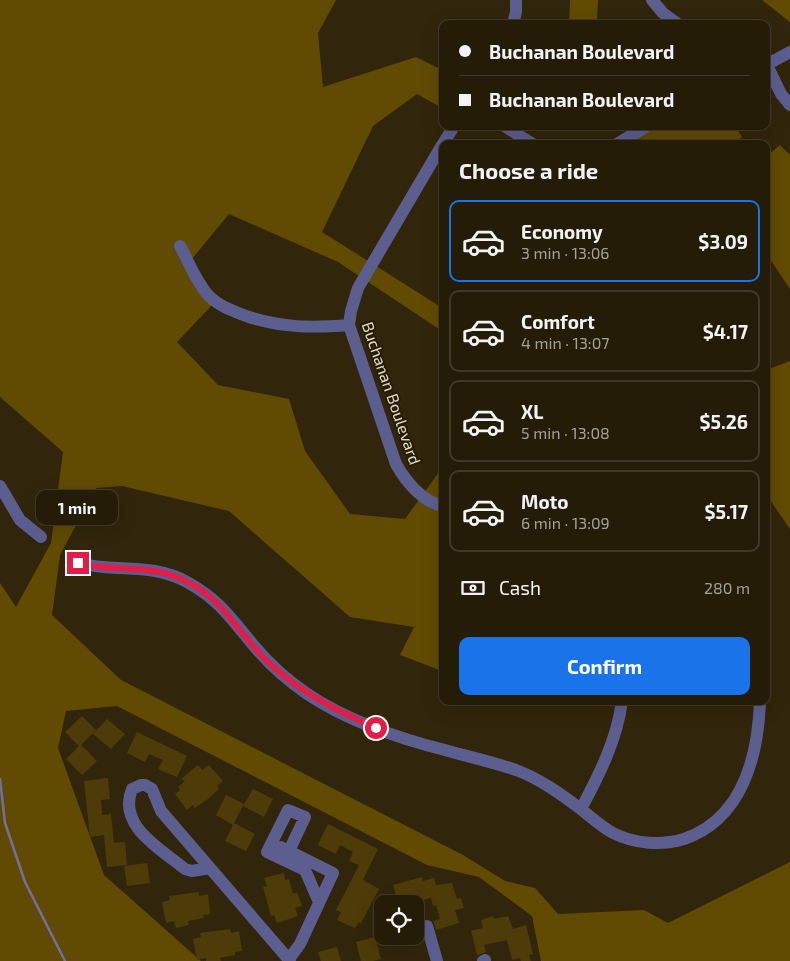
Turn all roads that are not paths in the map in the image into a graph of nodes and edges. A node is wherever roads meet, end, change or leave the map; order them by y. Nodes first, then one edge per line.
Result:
1 (516, 0) edge
2 (652, 0) edge
3 (514, 20) edge
4 (673, 20) edge
5 (790, 52) edge
6 (770, 63) edge
7 (770, 71) edge
8 (790, 105) edge
9 (510, 130) edge
10 (640, 130) edge
11 (527, 140) edge
12 (623, 140) edge
13 (439, 151) edge
14 (180, 246) dead end
15 (349, 325) junction
16 (0, 486) edge
17 (439, 505) edge
18 (41, 537) dead end
19 (78, 563) dead end
20 (621, 705) edge
21 (760, 705) edge
22 (580, 809) junction
23 (272, 842) junction
24 (289, 851) junction
25 (308, 866) junction
26 (210, 868) junction
27 (320, 902) junction
28 (427, 926) dead end
29 (289, 960) edge
30 (436, 961) edge

1 - 3 street
2 - 4 street
5 - 6 street
7 - 8 street
9 - 11 street
10 - 12 street
13 - 15 street, Buchanan Boulevard
14 - 15 street
15 - 17 street, Buchanan Boulevard
16 - 18 street
19 - 22 street
20 - 22 street
21 - 22 street
23 - 24 street
23 - 24 street
23 - 25 street
24 - 25 street
25 - 27 street
25 - 27 street
26 - 26 street
26 - 29 street
27 - 29 street
28 - 30 street

